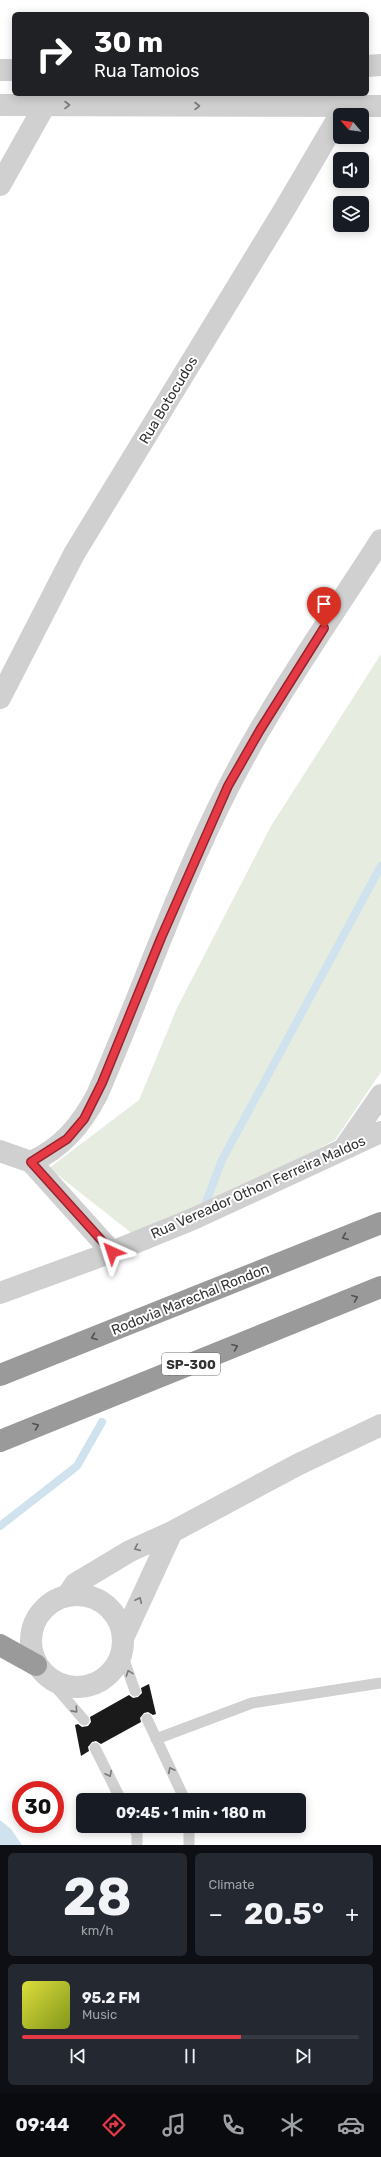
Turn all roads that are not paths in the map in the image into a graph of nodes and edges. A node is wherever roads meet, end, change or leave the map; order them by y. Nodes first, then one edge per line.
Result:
1 (381, 65) edge
2 (369, 66) edge
3 (0, 70) edge
4 (12, 70) edge
5 (45, 105) junction
6 (0, 106) edge
7 (345, 106) junction
8 (381, 106) edge
9 (0, 185) edge
10 (381, 540) edge
11 (0, 698) edge
12 (381, 1095) edge
13 (381, 1132) edge
14 (345, 1147) junction
15 (0, 1151) edge
16 (31, 1162) junction
17 (381, 1223) edge
18 (112, 1252) junction
19 (381, 1288) edge
20 (0, 1293) edge
21 (0, 1375) edge
22 (381, 1424) edge
23 (0, 1441) edge
24 (172, 1532) junction
25 (67, 1596) junction
26 (0, 1645) edge
27 (123, 1645) junction
28 (42, 1672) junction
29 (381, 1683) edge
30 (135, 1691) dead end
31 (147, 1719) dead end
32 (84, 1720) dead end
33 (156, 1739) junction
34 (95, 1748) dead end
35 (118, 1793) edge
36 (182, 1793) edge
37 (137, 1833) edge
38 (188, 1833) edge
39 (137, 1845) edge
40 (189, 1845) edge

1 - 2 street
3 - 4 street
5 - 6 street
5 -> 7 street
5 - 9 street
7 - 8 street
7 - 11 street, Rua Botocudos
10 - 16 street
12 - 14 street
13 - 14 street, Rua Vereador Othon Ferreira Maldos
14 - 18 street, Rua Vereador Othon Ferreira Maldos
15 - 16 street
16 - 18 street
17 -> 21 highway, Rodovia Marechal Rondon
18 - 20 street, Rua Vereador Othon Ferreira Maldos
23 -> 19 highway, SP-300
22 - 24 street
24 -> 25 street
27 -> 24 street
25 - 27 street
25 - 28 street
26 - 28 highway
27 - 28 street
30 -> 27 lane
28 -> 32 lane
29 - 33 lane
31 - 33 lane
36 -> 33 lane
34 -> 35 lane
37 - 39 lane
38 - 40 lane

